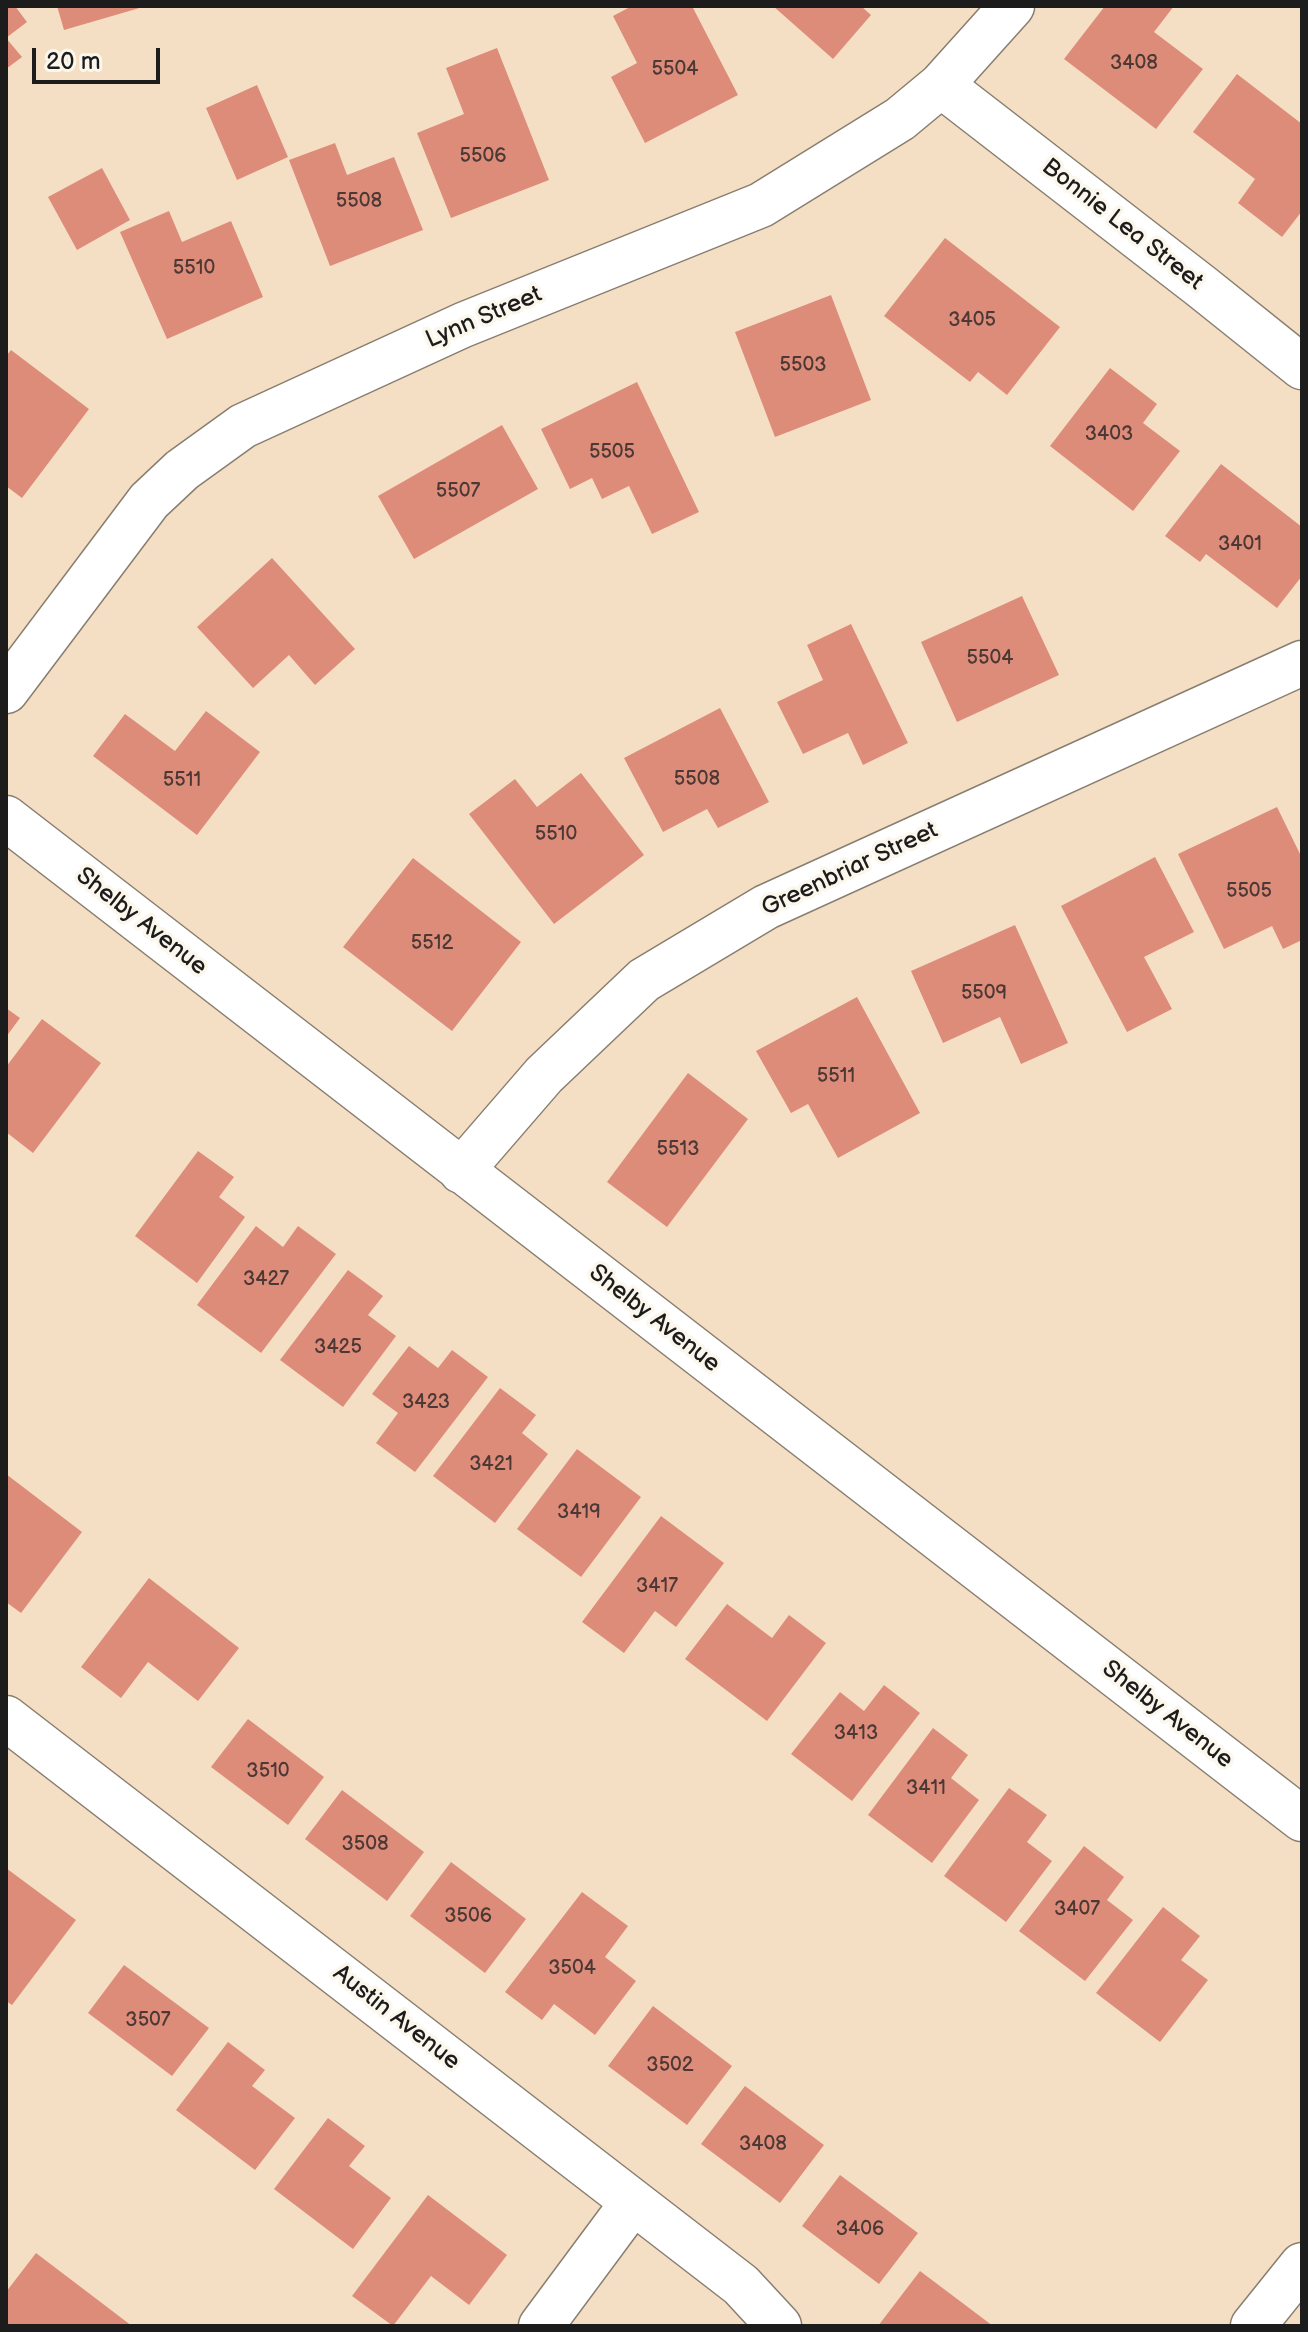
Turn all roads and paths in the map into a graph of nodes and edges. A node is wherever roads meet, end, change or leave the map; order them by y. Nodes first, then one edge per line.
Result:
1 (1012, 6) edge
2 (941, 85) junction
3 (1302, 367) edge
4 (1302, 663) edge
5 (6, 691) edge
6 (6, 818) edge
7 (461, 1171) junction
8 (6, 1718) edge
9 (1302, 1819) edge
10 (633, 2202) junction
11 (1302, 2265) edge
12 (541, 2326) edge
13 (779, 2326) edge
14 (1253, 2326) edge

1 - 2 street, Lynn Street
2 - 3 street, Bonnie Lea Street
2 - 5 street, Lynn Street
4 - 7 street, Greenbriar Street
6 - 7 street, Shelby Avenue
7 - 9 street, Shelby Avenue
8 - 10 street, Austin Avenue
10 - 12 street
10 - 13 street, Austin Avenue
11 - 14 street

